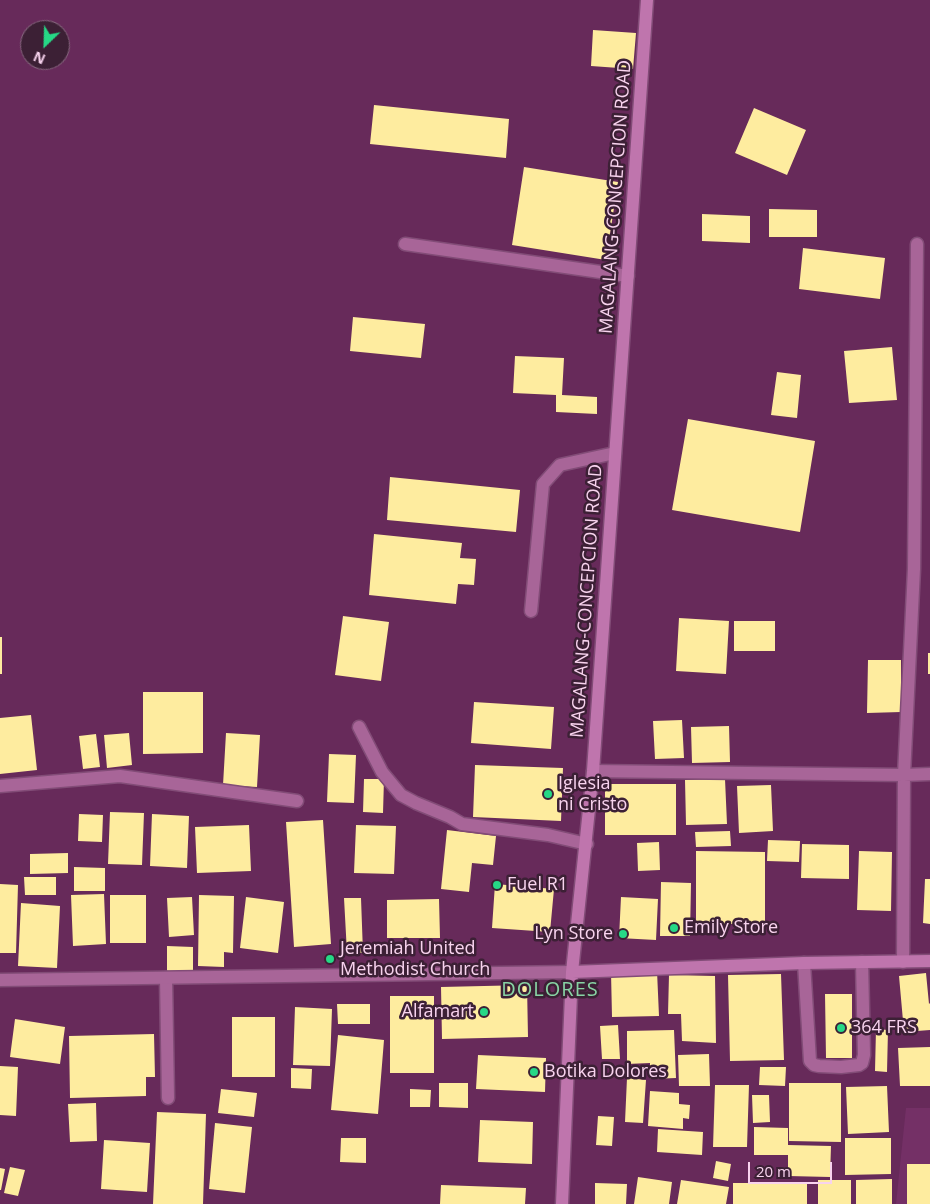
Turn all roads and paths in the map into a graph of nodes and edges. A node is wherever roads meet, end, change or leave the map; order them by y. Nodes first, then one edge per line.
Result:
1 (647, 0) edge
2 (405, 244) dead end
3 (917, 244) dead end
4 (628, 276) junction
5 (615, 452) junction
6 (531, 611) dead end
7 (359, 727) dead end
8 (593, 771) junction
9 (930, 774) edge
10 (904, 775) junction
11 (0, 786) edge
12 (297, 801) dead end
13 (587, 844) junction
14 (930, 961) edge
15 (862, 962) junction
16 (903, 962) junction
17 (804, 963) junction
18 (572, 972) junction
19 (166, 978) junction
20 (0, 980) edge
21 (168, 1098) dead end
22 (562, 1204) edge

1 - 4 main road, MAGALANG-CONCEPCION ROAD
2 - 4 street
3 - 10 street
4 - 5 main road, MAGALANG-CONCEPCION ROAD
5 - 6 street
5 - 8 main road, MAGALANG-CONCEPCION ROAD
7 - 13 street
8 - 10 street
8 - 13 main road, MAGALANG-CONCEPCION ROAD
9 - 10 street
10 - 16 street
11 - 12 street
13 - 18 main road, MAGALANG-CONCEPCION ROAD
14 - 16 main road
15 - 16 main road
15 - 17 main road
15 - 17 street
17 - 18 main road
18 - 19 street
18 - 22 main road, MAGALANG-CONCEPCION ROAD
19 - 20 street
19 - 21 street

